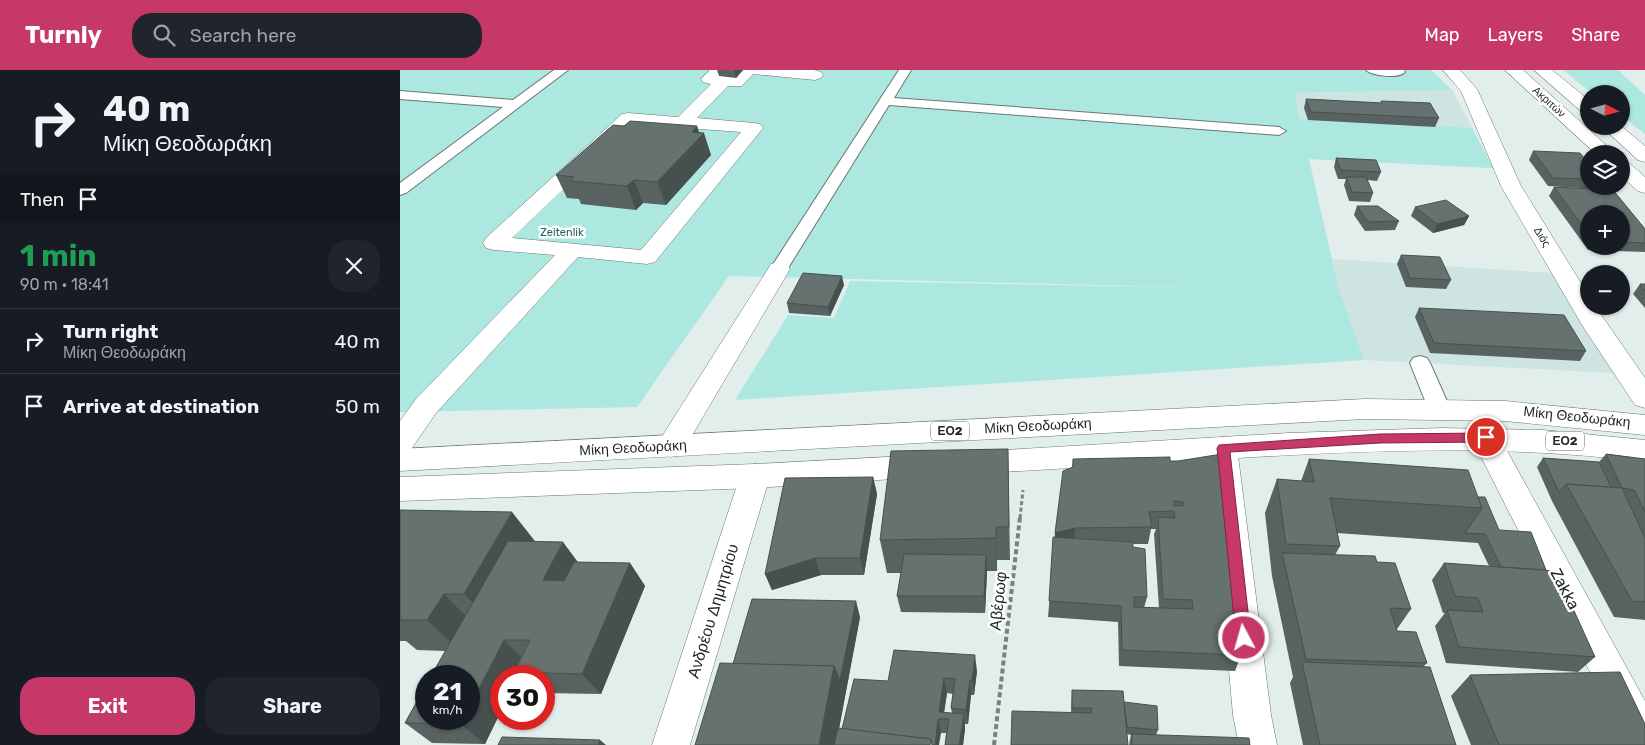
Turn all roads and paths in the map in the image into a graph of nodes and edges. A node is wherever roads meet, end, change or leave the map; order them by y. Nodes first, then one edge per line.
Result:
1 (562, 70) edge
2 (748, 70) edge
3 (758, 70) edge
4 (904, 70) edge
5 (1372, 70) edge
6 (1451, 70) edge
7 (1513, 70) edge
8 (1542, 70) edge
9 (1399, 72) dead end
10 (722, 76) edge
11 (815, 76) dead end
12 (400, 95) edge
13 (885, 101) junction
14 (1580, 102) edge
15 (513, 104) junction
16 (682, 122) junction
17 (1279, 131) dead end
18 (1620, 135) edge
19 (1597, 145) edge
20 (1645, 156) edge
21 (1630, 174) edge
22 (1645, 187) edge
23 (400, 190) edge
24 (573, 250) junction
25 (779, 269) joint
26 (1420, 363) dead end
27 (1645, 398) edge
28 (1439, 408) junction
29 (1645, 425) edge
30 (1486, 437) junction
31 (400, 443) edge
32 (671, 446) junction
33 (1223, 448) junction
34 (1645, 451) edge
35 (1027, 459) junction
36 (400, 460) edge
37 (754, 476) junction
38 (400, 489) edge
39 (1645, 740) edge
40 (672, 745) edge
41 (994, 745) edge
42 (1258, 745) edge

1 - 15 lane
2 - 10 main road
3 - 11 main road
4 - 13 lane
5 - 9 lane
6 - 27 main road, Διός
7 - 19 main road, Ακριτών
8 - 14 main road, Ακριτών
10 - 16 main road
12 - 15 lane
13 - 17 lane
13 - 25 lane
15 - 23 lane
16 - 24 main road
16 - 24 main road
18 - 20 main road
21 - 22 main road
24 - 31 main road
25 - 32 main road
26 - 28 lane
28 - 29 main road, Μίκη Θεοδωράκη / ΕΟ2
28 - 32 main road, Μίκη Θεοδωράκη / ΕΟ2
30 - 33 main road, Μίκη Θεοδωράκη / ΕΟ2
30 - 34 main road, Μίκη Θεοδωράκη / ΕΟ2
30 - 39 main road, Zakka
32 - 36 main road, Μίκη Θεοδωράκη / ΕΟ2
33 - 35 main road, Μίκη Θεοδωράκη / ΕΟ2
33 - 42 main road
35 - 37 main road, Μίκη Θεοδωράκη / ΕΟ2
35 - 41 path, Αβέρωφ
37 - 38 main road, Μίκη Θεοδωράκη / ΕΟ2
37 - 40 main road, Ανδρέου Δημητρίου

